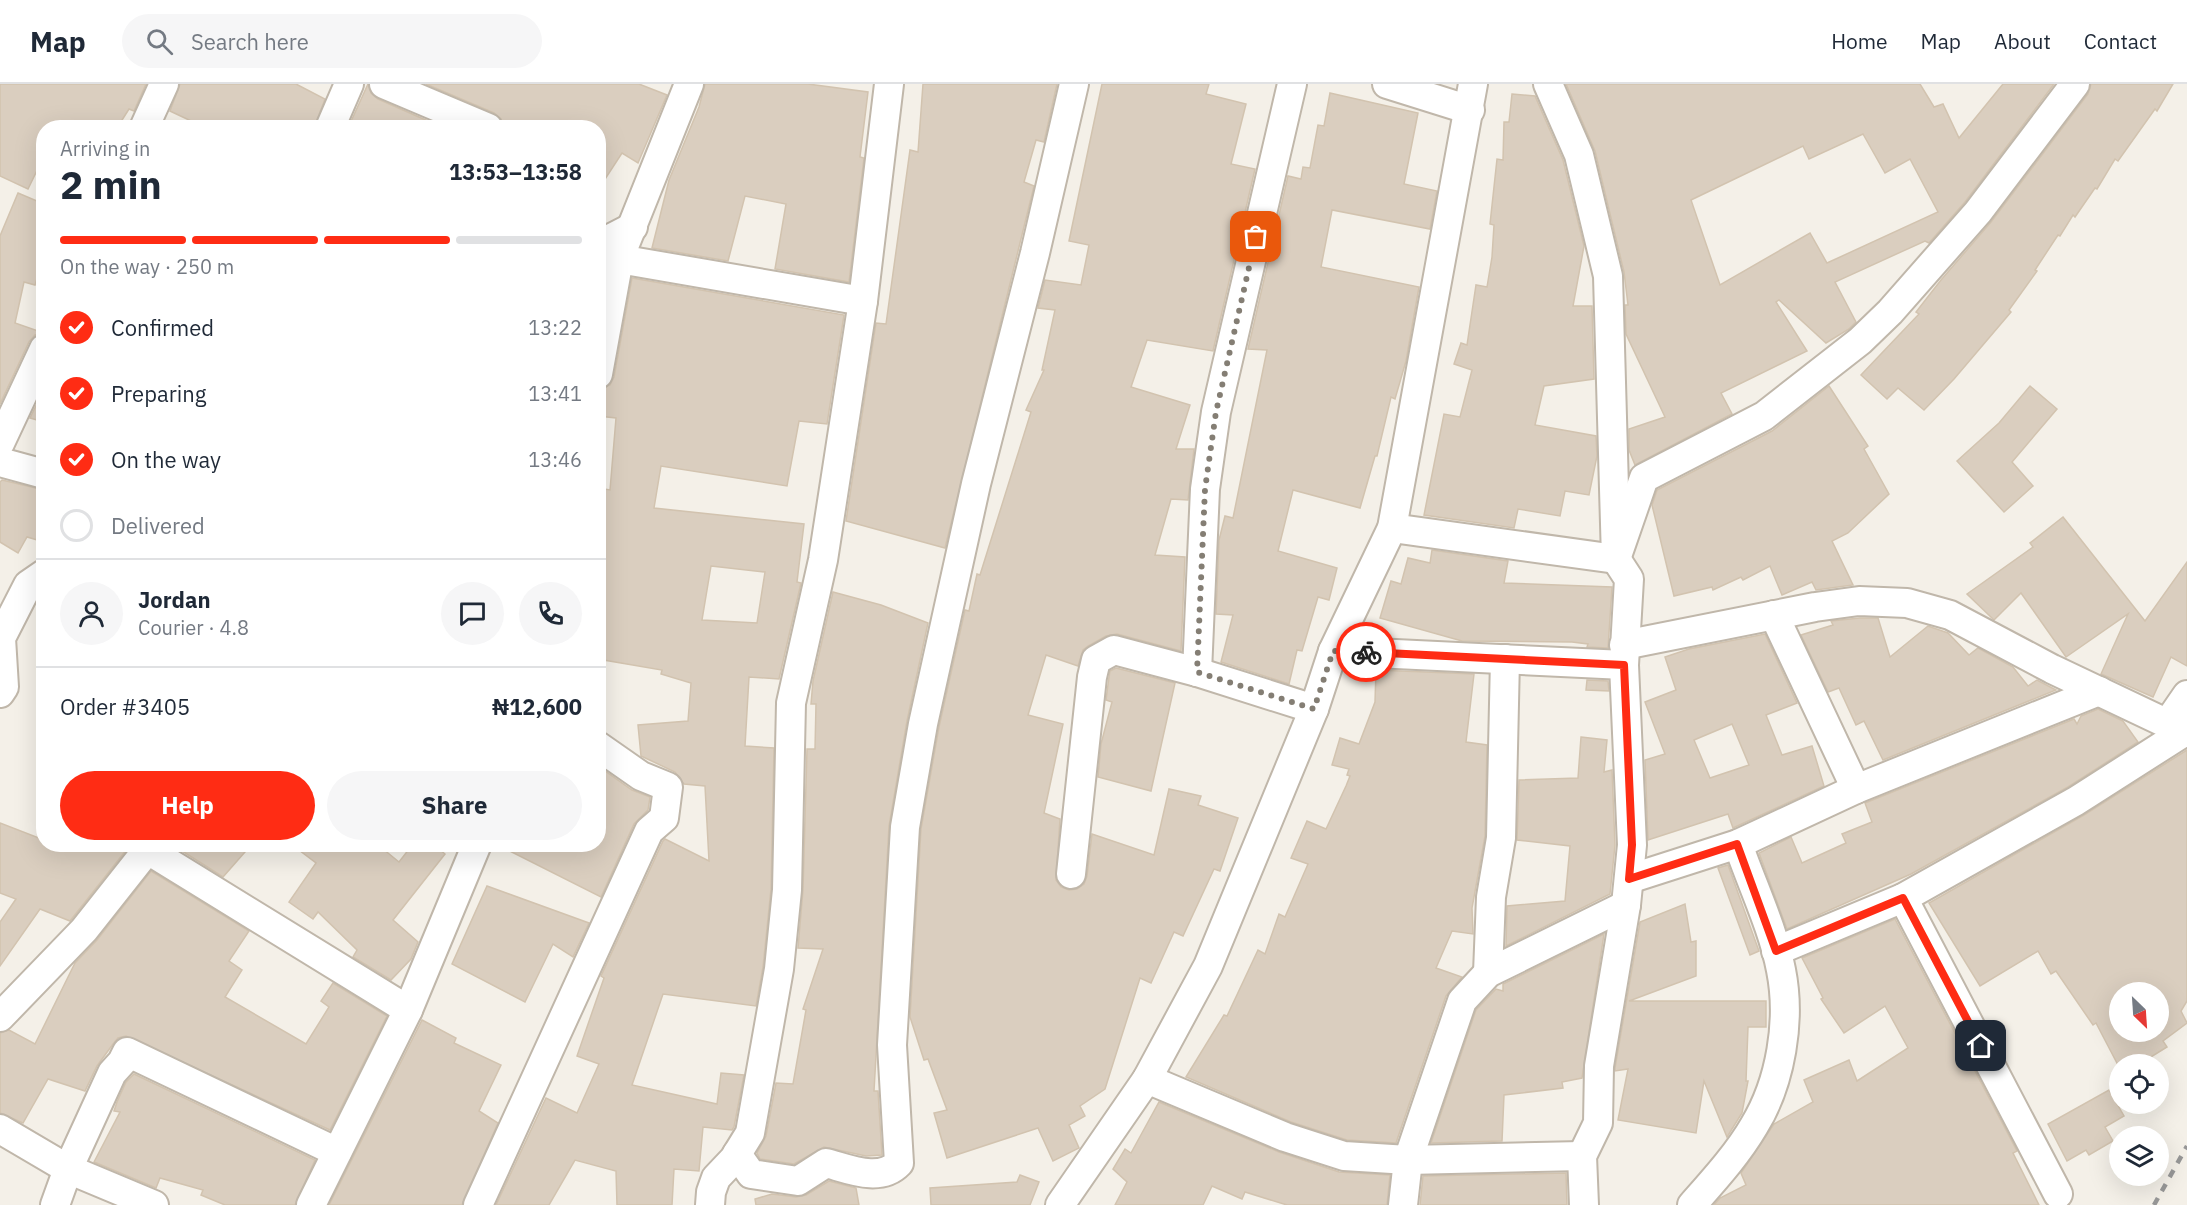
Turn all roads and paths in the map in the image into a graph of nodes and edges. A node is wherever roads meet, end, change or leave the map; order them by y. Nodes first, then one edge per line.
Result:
1 (164, 84) edge
2 (349, 84) edge
3 (384, 84) edge
4 (689, 84) edge
5 (889, 84) edge
6 (1074, 84) edge
7 (1292, 84) edge
8 (1387, 84) edge
9 (1548, 84) edge
10 (2075, 84) edge
11 (1471, 97) edge
12 (148, 120) edge
13 (333, 120) edge
14 (469, 120) edge
15 (609, 252) edge
16 (606, 285) edge
17 (863, 301) junction
18 (36, 366) edge
19 (0, 443) edge
20 (0, 462) edge
21 (36, 472) edge
22 (1392, 528) junction
23 (1616, 559) junction
24 (36, 580) edge
25 (1774, 615) junction
26 (1333, 651) junction
27 (1624, 655) junction
28 (1505, 659) junction
29 (1197, 672) junction
30 (2099, 691) junction
31 (0, 693) edge
32 (2187, 695) edge
33 (1314, 709) junction
34 (2179, 729) edge
35 (606, 752) edge
36 (1857, 789) junction
37 (1737, 844) junction
38 (146, 852) edge
39 (158, 852) edge
40 (467, 852) edge
41 (1071, 874) dead end
42 (1628, 892) junction
43 (1903, 898) junction
44 (1776, 951) junction
45 (1488, 973) junction
46 (408, 1010) junction
47 (0, 1017) edge
48 (1147, 1079) junction
49 (0, 1129) edge
50 (337, 1152) junction
51 (737, 1154) junction
52 (1582, 1156) junction
53 (1408, 1160) junction
54 (68, 1169) junction
55 (2058, 1194) dead end
56 (55, 1205) edge
57 (154, 1205) edge
58 (311, 1205) edge
59 (478, 1205) edge
60 (710, 1205) edge
61 (1060, 1205) edge
62 (1403, 1205) edge
63 (1584, 1205) edge
64 (1692, 1205) edge

1 - 12 street
2 - 13 street
3 - 14 street
4 - 15 street
5 - 17 street
6 - 51 street
7 - 29 street
8 - 11 street
9 - 23 street
10 - 23 street
11 - 22 street
15 - 16 street
15 - 17 street
17 - 51 street
18 - 19 street
20 - 21 street
22 - 23 street
22 - 26 street
23 - 27 street
24 - 31 street
25 - 27 street
25 - 30 street
25 - 36 street
26 - 28 street
26 - 33 street
27 - 28 street
27 - 42 street
28 - 45 street
29 - 33 street
29 - 41 street
30 - 34 street
30 - 36 street
32 - 34 street
33 - 48 street
34 - 43 street
35 - 59 street
36 - 37 street
37 - 42 street
37 - 44 street
38 - 47 street
39 - 46 street
40 - 46 street
42 - 45 street
42 - 52 street
43 - 44 street
43 - 55 street
44 - 64 street
45 - 53 street
46 - 50 street
48 - 53 street
48 - 61 street
49 - 54 street
50 - 54 street
50 - 58 street
51 - 60 street
52 - 53 street
52 - 63 street
53 - 62 street
54 - 56 street
54 - 57 street

